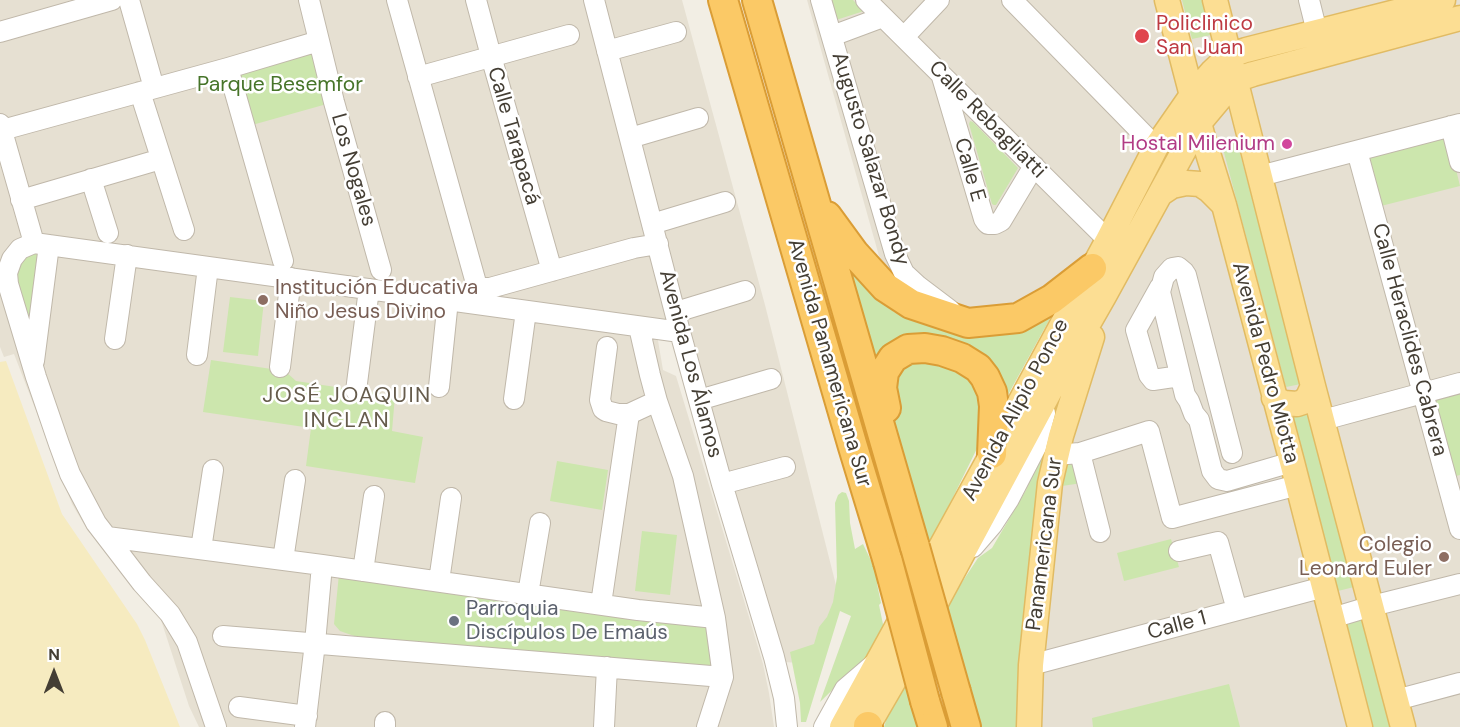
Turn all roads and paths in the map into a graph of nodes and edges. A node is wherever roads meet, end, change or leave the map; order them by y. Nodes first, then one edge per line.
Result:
1 (112, 0) edge
2 (129, 0) edge
3 (309, 0) edge
4 (397, 0) edge
5 (476, 0) edge
6 (594, 0) edge
7 (723, 0) edge
8 (757, 0) edge
9 (821, 0) edge
10 (866, 0) edge
11 (939, 0) edge
12 (1012, 0) edge
13 (1167, 0) edge
14 (1215, 0) edge
15 (1309, 0) edge
16 (1443, 0) edge
17 (1395, 6) edge
18 (883, 17) junction
19 (1460, 18) edge
20 (0, 32) edge
21 (676, 32) dead end
22 (1317, 32) junction
23 (568, 35) dead end
24 (832, 36) junction
25 (904, 37) junction
26 (319, 41) junction
27 (607, 51) junction
28 (490, 56) junction
29 (1230, 56) junction
30 (228, 68) junction
31 (941, 74) junction
32 (418, 76) junction
33 (1235, 80) junction
34 (147, 90) junction
35 (1192, 95) junction
36 (698, 118) dead end
37 (1199, 123) junction
38 (1455, 125) edge
39 (1, 127) edge
40 (630, 138) junction
41 (1156, 147) junction
42 (1357, 151) junction
43 (161, 159) junction
44 (1460, 162) edge
45 (1034, 166) junction
46 (1260, 176) junction
47 (91, 179) junction
48 (1160, 194) junction
49 (21, 200) junction
50 (725, 202) dead end
51 (816, 203) junction
52 (1224, 205) junction
53 (652, 224) junction
54 (184, 230) dead end
55 (108, 233) dead end
56 (1108, 240) junction
57 (41, 244) junction
58 (658, 244) junction
59 (127, 255) junction
60 (208, 267) junction
61 (1092, 268) junction
62 (287, 269) junction
63 (381, 270) dead end
64 (552, 271) junction
65 (1160, 287) junction
66 (369, 289) junction
67 (745, 291) dead end
68 (1104, 296) junction
69 (448, 300) junction
70 (526, 310) junction
71 (676, 312) junction
72 (968, 323) junction
73 (639, 327) junction
74 (680, 332) junction
75 (115, 339) dead end
76 (607, 346) dead end
77 (197, 355) dead end
78 (280, 367) dead end
79 (33, 368) junction
80 (1180, 376) junction
81 (771, 380) dead end
82 (1460, 383) edge
83 (1313, 386) junction
84 (439, 387) dead end
85 (356, 392) dead end
86 (1423, 393) junction
87 (1275, 398) junction
88 (514, 399) dead end
89 (699, 400) junction
90 (657, 401) junction
91 (629, 414) junction
92 (1222, 414) junction
93 (1199, 420) junction
94 (1323, 420) junction
95 (1080, 453) junction
96 (1232, 453) dead end
97 (992, 454) junction
98 (1056, 455) junction
99 (890, 465) junction
100 (785, 467) dead end
101 (213, 470) dead end
102 (1295, 473) junction
103 (295, 480) dead end
104 (722, 484) junction
105 (1454, 484) edge
106 (374, 496) dead end
107 (451, 498) dead end
108 (540, 523) dead end
109 (1460, 529) edge
110 (1101, 532) dead end
111 (107, 537) junction
112 (201, 549) junction
113 (1179, 551) dead end
114 (283, 560) junction
115 (322, 565) junction
116 (363, 571) junction
117 (439, 581) junction
118 (1460, 584) edge
119 (1324, 587) junction
120 (528, 594) junction
121 (601, 604) junction
122 (1372, 606) junction
123 (1237, 610) junction
124 (715, 618) junction
125 (1332, 618) junction
126 (223, 636) dead end
127 (315, 643) junction
128 (877, 661) junction
129 (1031, 665) junction
130 (607, 667) junction
131 (723, 677) junction
132 (1460, 683) edge
133 (1396, 700) junction
134 (239, 707) dead end
135 (929, 714) edge
136 (306, 722) edge
137 (216, 727) edge
138 (604, 727) edge
139 (707, 727) edge
140 (787, 727) edge
141 (824, 727) edge
142 (861, 727) edge
143 (966, 727) edge
144 (1029, 727) edge
145 (1359, 727) edge
146 (1403, 727) edge

1 - 20 street
2 - 34 street
3 - 26 street, Los Nogales
4 - 32 street
5 - 28 street, Calle Tarapacá
6 - 27 street, Avenida Los Álamos
7 - 135 highway, Avenida Panamericana Sur, bridge
8 - 51 highway, Avenida Panamericana Sur
9 - 24 street, Augusto Salazar Bondy
10 - 18 street, Calle Rebagliatti
11 - 25 street
12 - 41 street
13 - 35 main road, Avenida Pedro Miotta
14 - 29 main road, Avenida Pedro Miotta
15 - 22 street
16 - 17 main road
17 - 22 main road
18 - 24 street, Augusto Salazar Bondy
18 - 25 street, Calle Rebagliatti
19 - 33 main road
21 - 27 street
22 - 29 main road
23 - 28 street
24 - 72 street, Augusto Salazar Bondy
25 - 31 street, Calle Rebagliatti
26 - 30 street
26 - 63 street, Los Nogales
27 - 40 street, Avenida Los Álamos
28 - 32 street
28 - 64 street, Calle Tarapacá
29 - 33 main road, Avenida Pedro Miotta
29 - 35 main road, Avenida Alipio Ponce
30 - 34 street
30 - 62 street
31 - 45 street, Calle Rebagliatti
31 - 45 street, Calle E
32 - 64 street
33 - 37 main road, Avenida Alipio Ponce
33 - 46 main road, Avenida Pedro Miotta
34 - 39 street
34 - 43 street
35 - 37 main road, Avenida Pedro Miotta
35 - 41 main road, Avenida Alipio Ponce
36 - 40 street
37 - 48 main road, Avenida Alipio Ponce
37 - 52 main road, Avenida Pedro Miotta
38 - 42 street
38 - 44 street
39 - 49 street
40 - 53 street, Avenida Los Álamos
41 - 56 main road, Avenida Alipio Ponce
42 - 46 street
42 - 86 street, Calle Heraclides Cabrera
43 - 47 street
43 - 54 street
45 - 56 street, Calle Rebagliatti
46 - 83 main road, Avenida Pedro Miotta
47 - 49 street
47 - 55 street
48 - 52 main road
48 - 68 main road, Avenida Alipio Ponce
49 - 57 street
50 - 53 street
51 - 72 highway
51 - 99 highway, Avenida Panamericana Sur
52 - 87 main road, Avenida Pedro Miotta
53 - 58 street, Avenida Los Álamos
56 - 61 main road, Avenida Alipio Ponce
57 - 59 street
57 - 79 street
57 - 79 street
58 - 64 street
58 - 71 street, Avenida Los Álamos
59 - 60 street
59 - 75 street
60 - 62 street
60 - 77 street
61 - 72 highway
61 - 97 main road, Avenida Alipio Ponce
62 - 66 street
62 - 78 street
65 - 80 street
65 - 80 street
65 - 92 street
66 - 69 street
66 - 85 street
67 - 71 street
68 - 98 main road, Panamericana Sur
68 - 142 main road, Avenida Alipio Ponce
69 - 70 street
69 - 84 street
70 - 73 street
70 - 88 street
71 - 74 street, Avenida Los Álamos
73 - 74 street
73 - 90 street
74 - 89 street, Avenida Los Álamos
76 - 91 street
79 - 111 street
80 - 93 street
81 - 89 street
82 - 86 street
83 - 87 main road
83 - 94 main road, Avenida Pedro Miotta
86 - 94 street
86 - 105 street, Calle Heraclides Cabrera
87 - 102 main road, Avenida Pedro Miotta
89 - 104 street, Avenida Los Álamos
90 - 91 street
90 - 124 street
91 - 121 street
92 - 93 street
92 - 96 street
93 - 102 street
94 - 122 main road, Avenida Pedro Miotta
95 - 98 street
95 - 102 street
95 - 110 street
97 - 99 highway
97 - 128 main road, Avenida Alipio Ponce
98 - 129 main road, Panamericana Sur
99 - 143 highway, Avenida Panamericana Sur, bridge
100 - 104 street
101 - 112 street
102 - 119 main road, Avenida Pedro Miotta
103 - 114 street
104 - 140 street, Avenida Los Álamos
105 - 109 street, Calle Heraclides Cabrera
106 - 116 street
107 - 117 street
108 - 120 street
111 - 112 street
111 - 137 street
112 - 114 street
113 - 123 street
114 - 115 street
115 - 116 street
115 - 127 street
116 - 117 street
117 - 120 street
118 - 122 street
119 - 123 street, Calle 1
119 - 125 main road, Avenida Pedro Miotta
120 - 121 street
121 - 124 street
122 - 125 street
122 - 133 main road, Avenida Pedro Miotta
123 - 129 street, Calle 1
124 - 131 street
125 - 145 main road, Avenida Pedro Miotta
126 - 127 street
127 - 130 street
127 - 136 street
128 - 141 street
128 - 142 main road, Avenida Alipio Ponce
129 - 144 main road, Panamericana Sur
130 - 131 street
130 - 138 street
131 - 139 street
132 - 133 street
133 - 146 main road, Avenida Pedro Miotta
134 - 136 street

